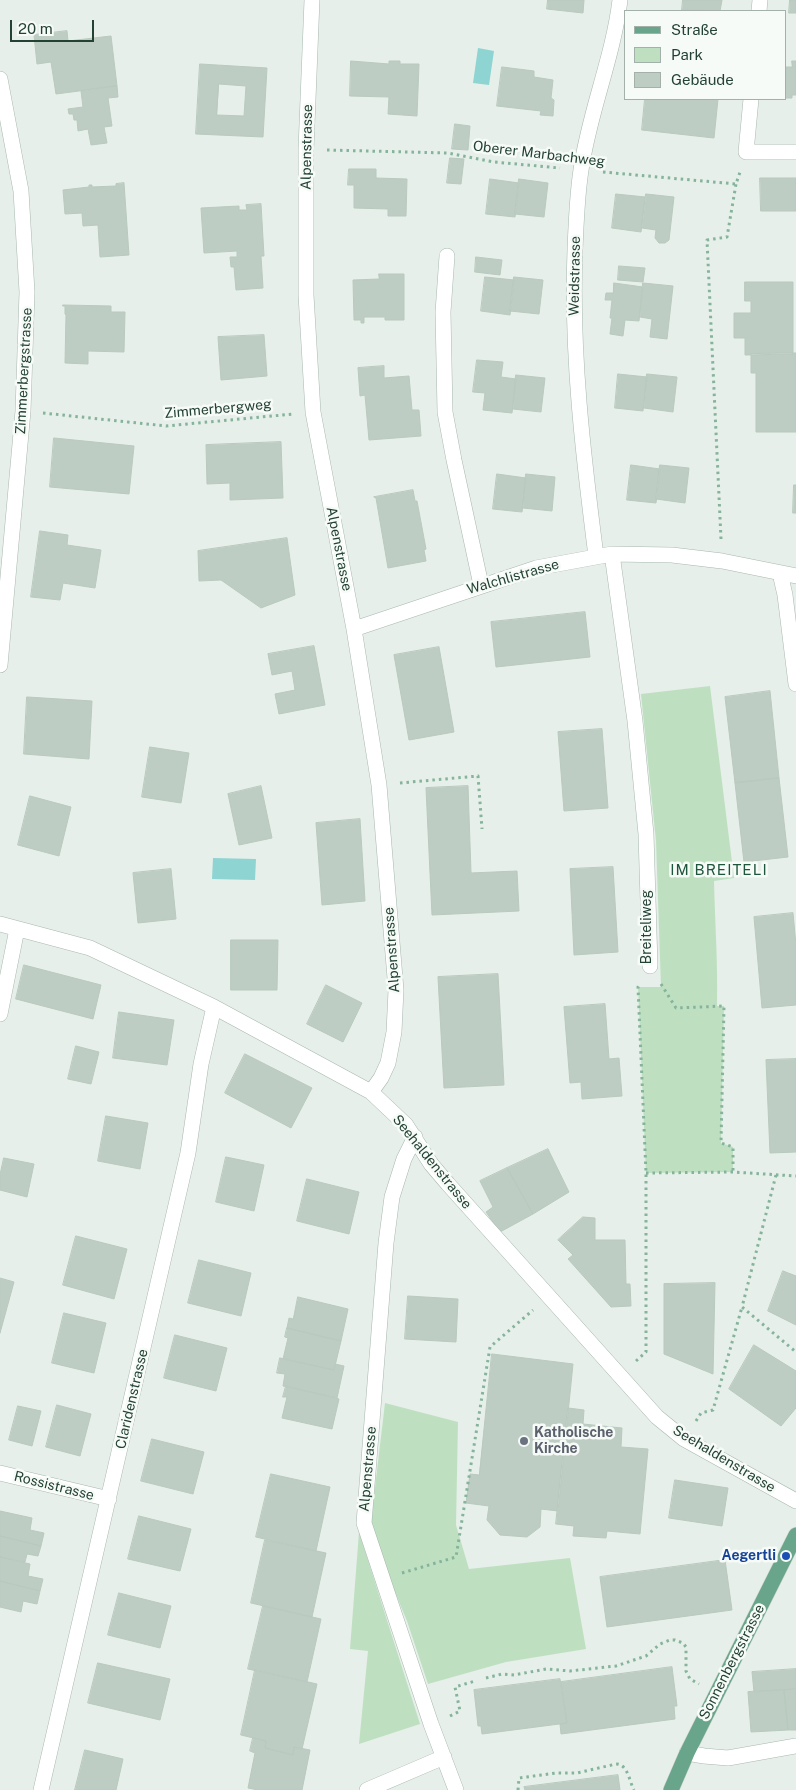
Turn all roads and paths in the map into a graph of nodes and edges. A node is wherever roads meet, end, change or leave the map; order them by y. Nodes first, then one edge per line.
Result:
1 (312, 0) edge
2 (620, 0) edge
3 (0, 79) edge
4 (751, 100) edge
5 (306, 149) junction
6 (746, 152) junction
7 (796, 152) edge
8 (581, 170) junction
9 (736, 184) junction
10 (447, 256) dead end
11 (35, 412) dead end
12 (313, 412) junction
13 (722, 546) dead end
14 (612, 554) junction
15 (596, 556) junction
16 (780, 573) junction
17 (796, 576) edge
18 (481, 585) junction
19 (354, 629) junction
20 (0, 665) edge
21 (796, 684) edge
22 (379, 785) junction
23 (482, 830) dead end
24 (0, 924) edge
25 (17, 929) junction
26 (650, 966) junction
27 (214, 1006) junction
28 (0, 1014) edge
29 (371, 1092) junction
30 (415, 1137) junction
31 (734, 1172) junction
32 (646, 1173) junction
33 (776, 1175) junction
34 (796, 1176) edge
35 (548, 1297) junction
36 (742, 1307) junction
37 (796, 1352) edge
38 (619, 1376) junction
39 (684, 1438) junction
40 (0, 1473) edge
41 (108, 1500) junction
42 (796, 1501) edge
43 (796, 1535) edge
44 (382, 1579) junction
45 (486, 1678) dead end
46 (475, 1681) dead end
47 (702, 1686) dead end
48 (431, 1724) junction
49 (796, 1746) edge
50 (686, 1753) junction
51 (444, 1757) junction
52 (41, 1790) edge
53 (367, 1790) edge
54 (456, 1790) edge
55 (518, 1790) edge
56 (634, 1790) edge
57 (672, 1790) edge

1 - 5 street, Alpenstrasse
2 - 8 street, Weidstrasse
3 - 20 street, Zimmerbergstrasse
4 - 6 street
5 - 8 path, Oberer Marbachweg
5 - 12 street, Alpenstrasse
6 - 7 street
6 - 9 path
8 - 9 path, Oberer Marbachweg
8 - 15 street, Weidstrasse
9 - 13 path
10 - 18 street
11 - 12 path, Zimmerbergweg
12 - 19 street, Alpenstrasse
14 - 15 street, Walchlistrasse
14 - 16 street, Walchlistrasse
14 - 26 street, Breiteliweg
15 - 18 street, Walchlistrasse
16 - 17 street, Walchlistrasse
16 - 21 street
18 - 19 street, Walchlistrasse
19 - 22 street, Alpenstrasse
22 - 23 path
22 - 29 street, Alpenstrasse
24 - 25 street, Seehaldenstrasse
25 - 27 street, Seehaldenstrasse
25 - 28 street
26 - 31 path
26 - 32 path, Breiteliweg
27 - 29 street, Seehaldenstrasse
27 - 41 street, Claridenstrasse
29 - 30 street, Seehaldenstrasse
30 - 35 street, Seehaldenstrasse
30 - 44 street, Alpenstrasse
31 - 32 path
31 - 33 path
32 - 38 path, Breiteliweg
33 - 34 path
33 - 36 path
35 - 38 street, Seehaldenstrasse
35 - 44 path
36 - 37 path
36 - 39 path
38 - 39 street, Seehaldenstrasse
39 - 42 street, Seehaldenstrasse
40 - 41 street, Rossistrasse
41 - 52 street, Claridenstrasse
43 - 50 main road, Sonnenbergstrasse
44 - 48 street, Alpenstrasse
45 - 47 path
46 - 48 path
48 - 51 street, Alpenstrasse
49 - 50 street
50 - 57 main road, Sonnenbergstrasse
51 - 53 street
51 - 54 street, Alpenstrasse
55 - 56 path

